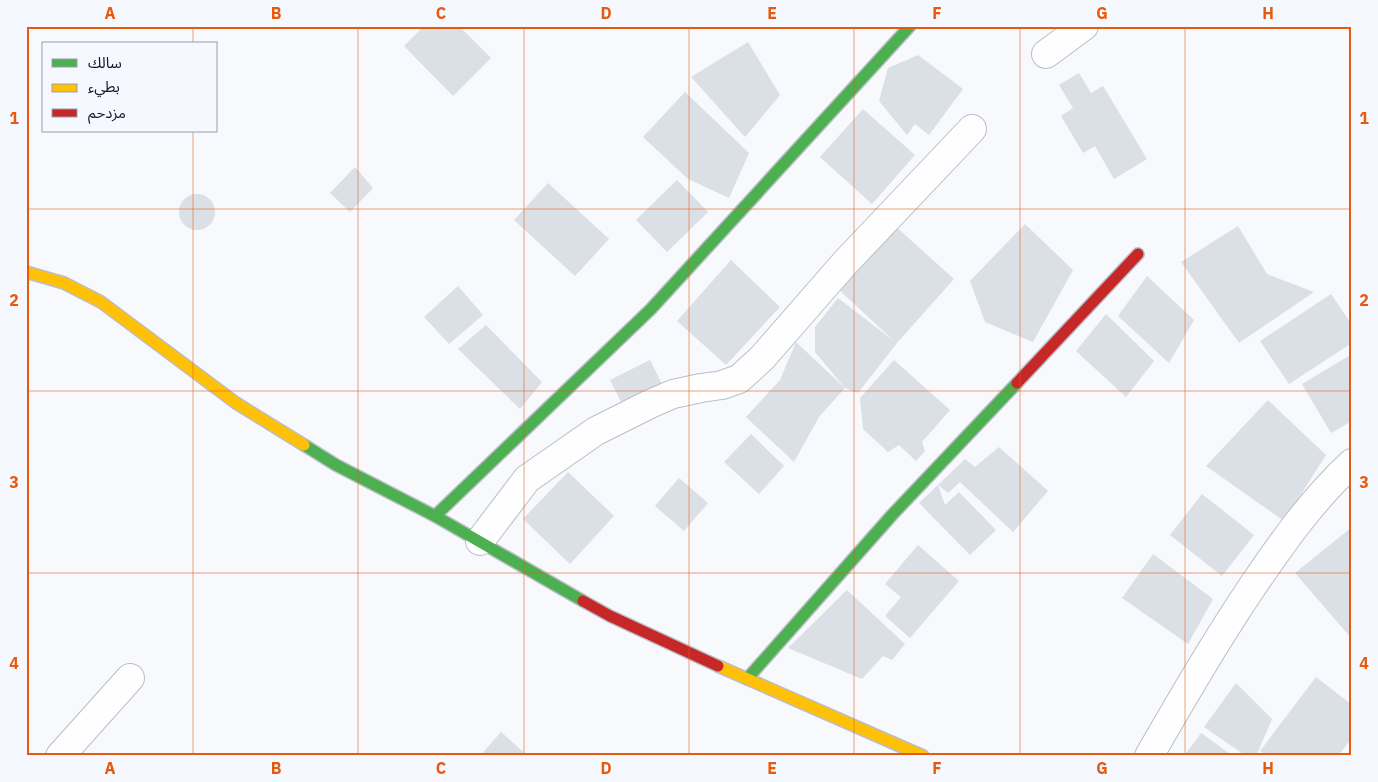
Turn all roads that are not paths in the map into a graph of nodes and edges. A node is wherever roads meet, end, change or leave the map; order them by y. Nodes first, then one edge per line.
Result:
1 (910, 26) edge
2 (1084, 26) edge
3 (1046, 54) dead end
4 (972, 129) dead end
5 (1138, 254) dead end
6 (26, 272) edge
7 (1352, 463) edge
8 (435, 516) junction
9 (480, 542) junction
10 (130, 678) dead end
11 (747, 679) junction
12 (60, 756) edge
13 (923, 756) edge
14 (1149, 756) edge

1 - 8 street
2 - 3 street
4 - 9 street
5 - 11 street
6 - 8 street
7 - 14 street
8 - 9 street
9 - 11 street
10 - 12 street
11 - 13 street

